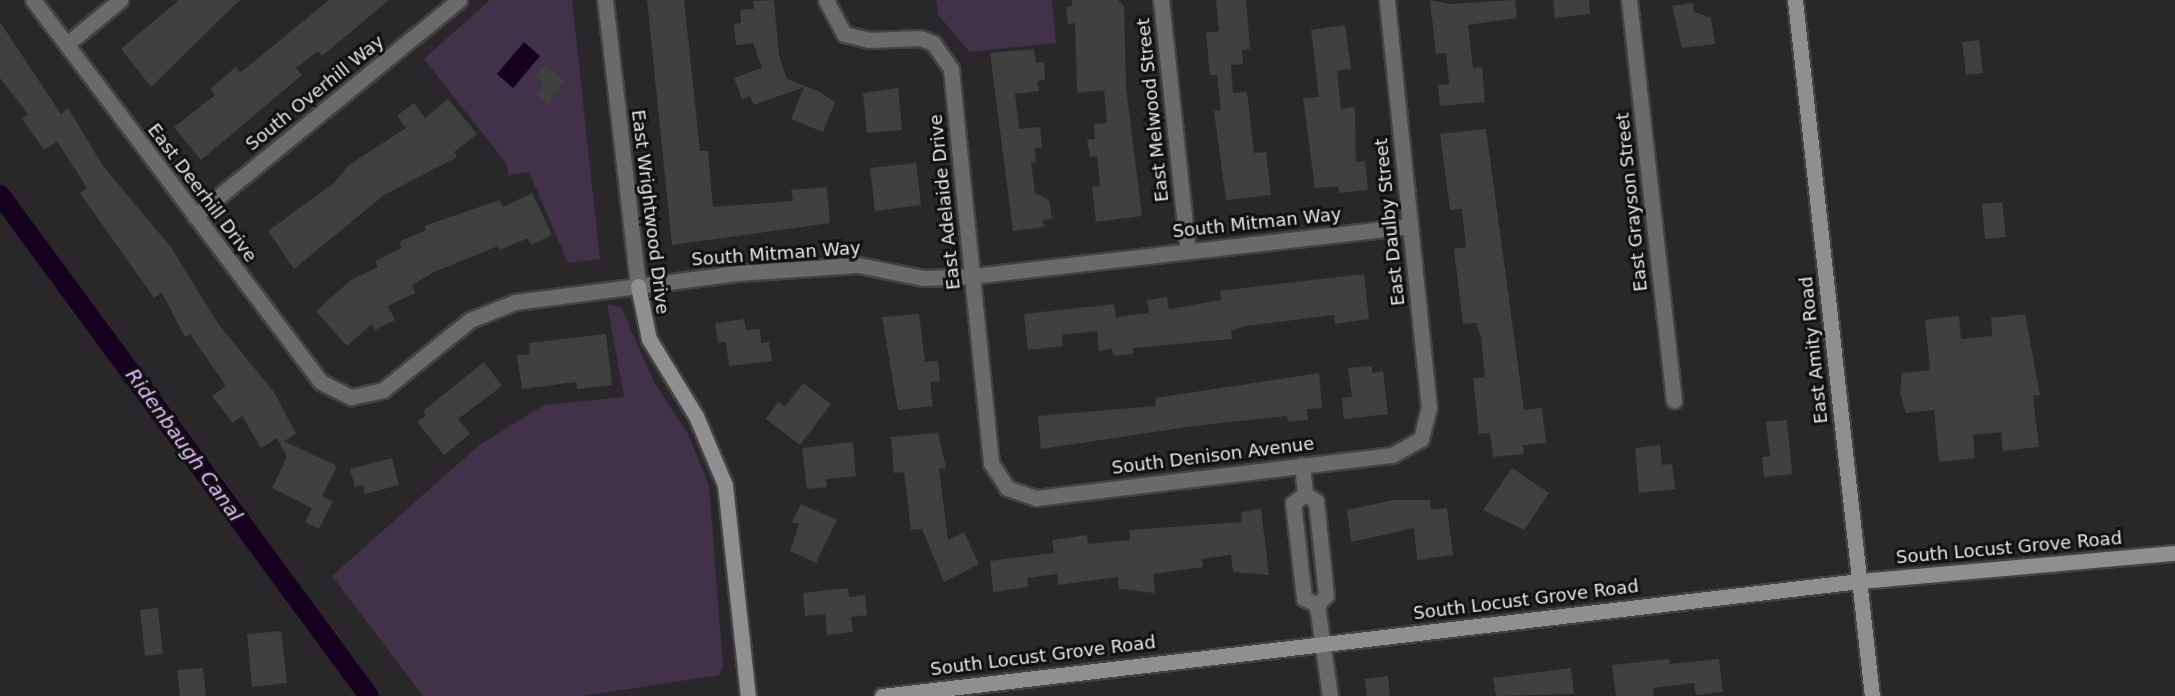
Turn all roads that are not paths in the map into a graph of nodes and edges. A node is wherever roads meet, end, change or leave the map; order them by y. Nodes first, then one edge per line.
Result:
1 (33, 0) edge
2 (120, 0) edge
3 (459, 0) edge
4 (605, 0) edge
5 (826, 0) edge
6 (1161, 0) edge
7 (1387, 0) edge
8 (1629, 0) edge
9 (1795, 0) edge
10 (67, 44) junction
11 (195, 216) junction
12 (1410, 226) junction
13 (1188, 251) junction
14 (972, 276) junction
15 (638, 286) junction
16 (351, 397) joint
17 (1674, 400) dead end
18 (1421, 440) joint
19 (1302, 465) junction
20 (1007, 488) joint
21 (1305, 494) junction
22 (2175, 553) edge
23 (1858, 581) junction
24 (1317, 605) junction
25 (1324, 642) junction
26 (748, 696) edge
27 (882, 696) edge
28 (1330, 696) edge
29 (1872, 696) edge

1 - 10 street, East Deerhill Drive
2 - 10 street
3 - 11 street, South Overhill Way
4 - 15 street, East Wrightwood Drive
5 - 14 street, East Adelaide Drive
6 - 13 street, East Melwood Street
7 - 12 street, East Daulby Street
8 - 17 street, East Grayson Street
9 - 23 main road, East Amity Road
10 - 11 street, East Deerhill Drive
11 - 16 street, East Deerhill Drive
12 - 13 street, South Mitman Way
12 - 18 street, East Daulby Street
13 - 14 street, South Mitman Way
14 - 15 street, South Mitman Way
14 - 20 street, East Adelaide Drive
15 - 16 street, South Mitman Way
15 - 26 main road, East Wrightwood Drive
18 - 19 street, South Denison Avenue
19 - 20 street, South Denison Avenue
19 - 21 street
21 - 24 street
21 - 24 street
22 - 23 main road, South Locust Grove Road
23 - 25 main road, South Locust Grove Road
23 - 29 main road, East Amity Road
24 - 25 street
25 - 27 main road, South Locust Grove Road
25 - 28 street

